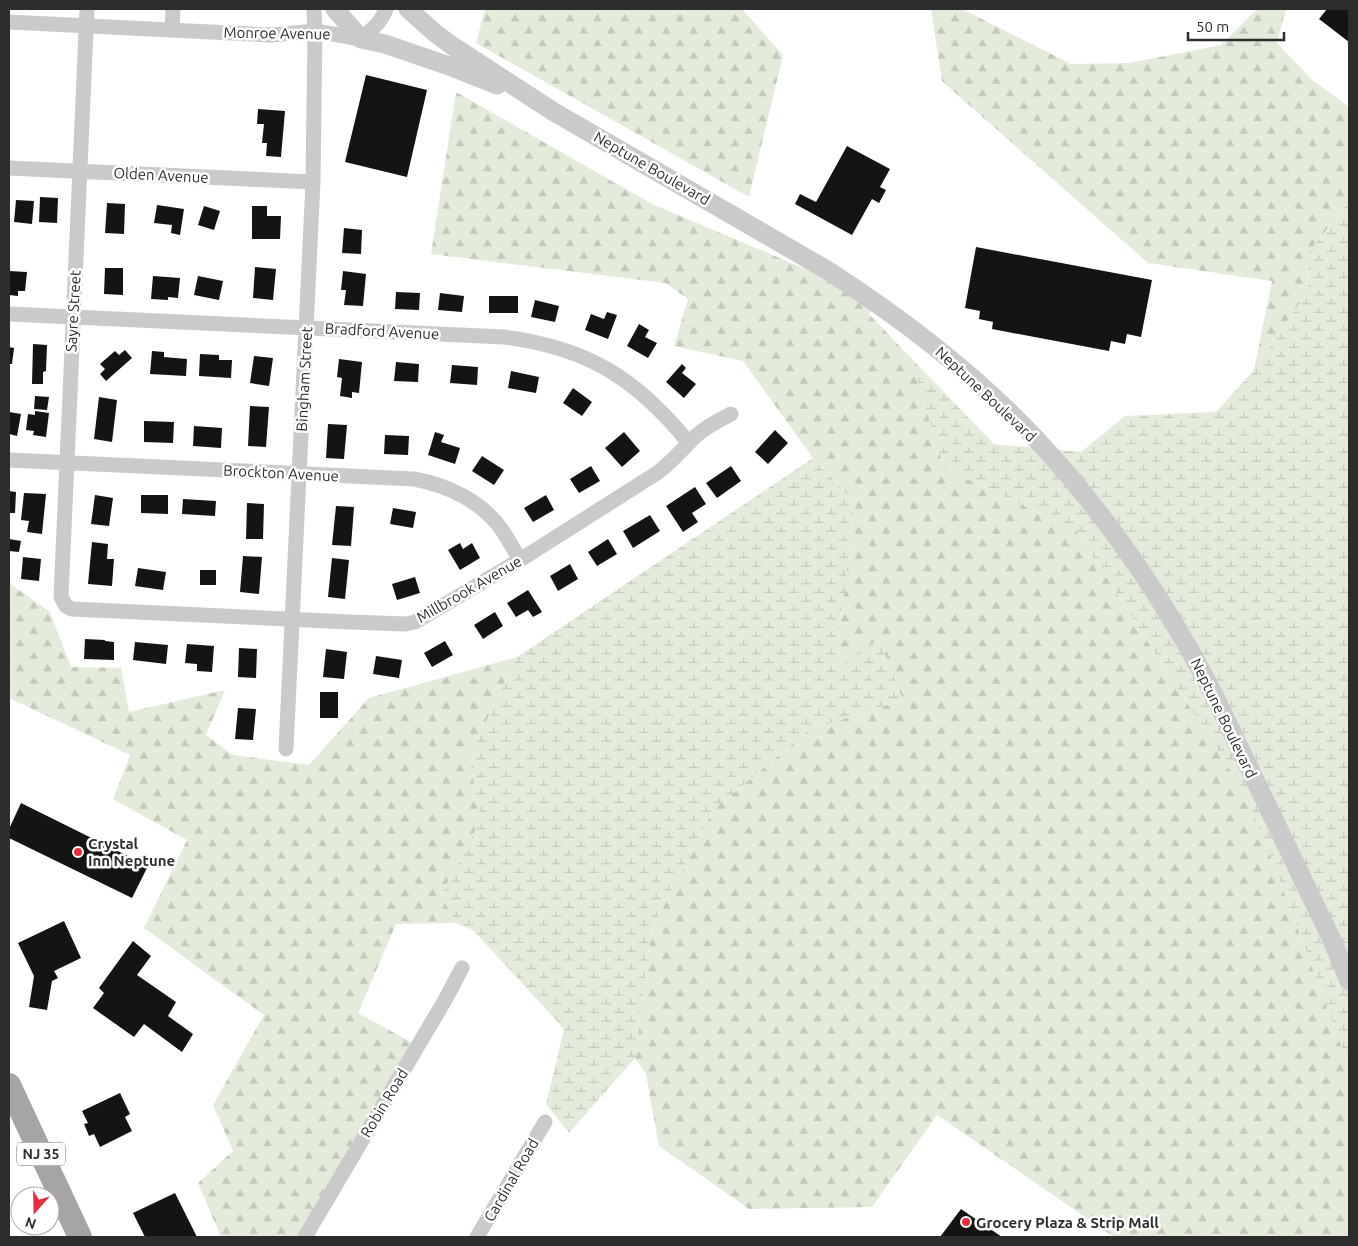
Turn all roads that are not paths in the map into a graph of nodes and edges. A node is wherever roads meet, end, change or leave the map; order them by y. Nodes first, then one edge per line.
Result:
1 (87, 9) edge
2 (173, 9) edge
3 (314, 9) edge
4 (335, 9) edge
5 (386, 9) edge
6 (408, 9) edge
7 (9, 22) edge
8 (86, 26) junction
9 (172, 29) junction
10 (315, 31) junction
11 (361, 39) junction
12 (534, 99) junction
13 (9, 168) edge
14 (80, 172) junction
15 (313, 182) junction
16 (9, 314) edge
17 (73, 317) junction
18 (306, 328) junction
19 (731, 414) dead end
20 (689, 443) junction
21 (9, 460) edge
22 (66, 463) junction
23 (299, 473) junction
24 (520, 560) junction
25 (72, 608) joint
26 (292, 619) junction
27 (286, 749) dead end
28 (462, 968) dead end
29 (1349, 981) edge
30 (9, 1085) edge
31 (545, 1122) dead end
32 (78, 1232) edge
33 (304, 1237) edge
34 (477, 1237) edge

1 - 8 street, Sayre Street
2 - 9 street
3 - 10 street, Bingham Street
4 - 11 street
5 - 11 street
6 - 12 street, Neptune Boulevard
7 - 8 street, Monroe Avenue
8 - 9 street, Monroe Avenue
8 - 14 street, Sayre Street
9 - 10 street, Monroe Avenue
10 - 11 street, Monroe Avenue
10 - 15 street, Bingham Street
11 - 12 street, Monroe Avenue
12 - 29 street, Neptune Boulevard
13 - 14 street, Olden Avenue
14 - 15 street, Olden Avenue
14 - 17 street, Sayre Street
15 - 18 street, Bingham Street
16 - 17 street, Bradford Avenue
17 - 18 street, Bradford Avenue
17 - 22 street, Sayre Street
18 - 20 street, Bradford Avenue
18 - 23 street, Bingham Street
19 - 20 street, Millbrook Avenue
20 - 24 street, Millbrook Avenue
21 - 22 street, Brockton Avenue
22 - 23 street, Brockton Avenue
22 - 25 street, Sayre Street
23 - 24 street, Brockton Avenue
23 - 26 street, Bingham Street
24 - 26 street, Millbrook Avenue
25 - 26 street, Millbrook Avenue
26 - 27 street, Bingham Street
28 - 33 street, Robin Road
30 - 32 main road, NJ 35
31 - 34 street, Cardinal Road

